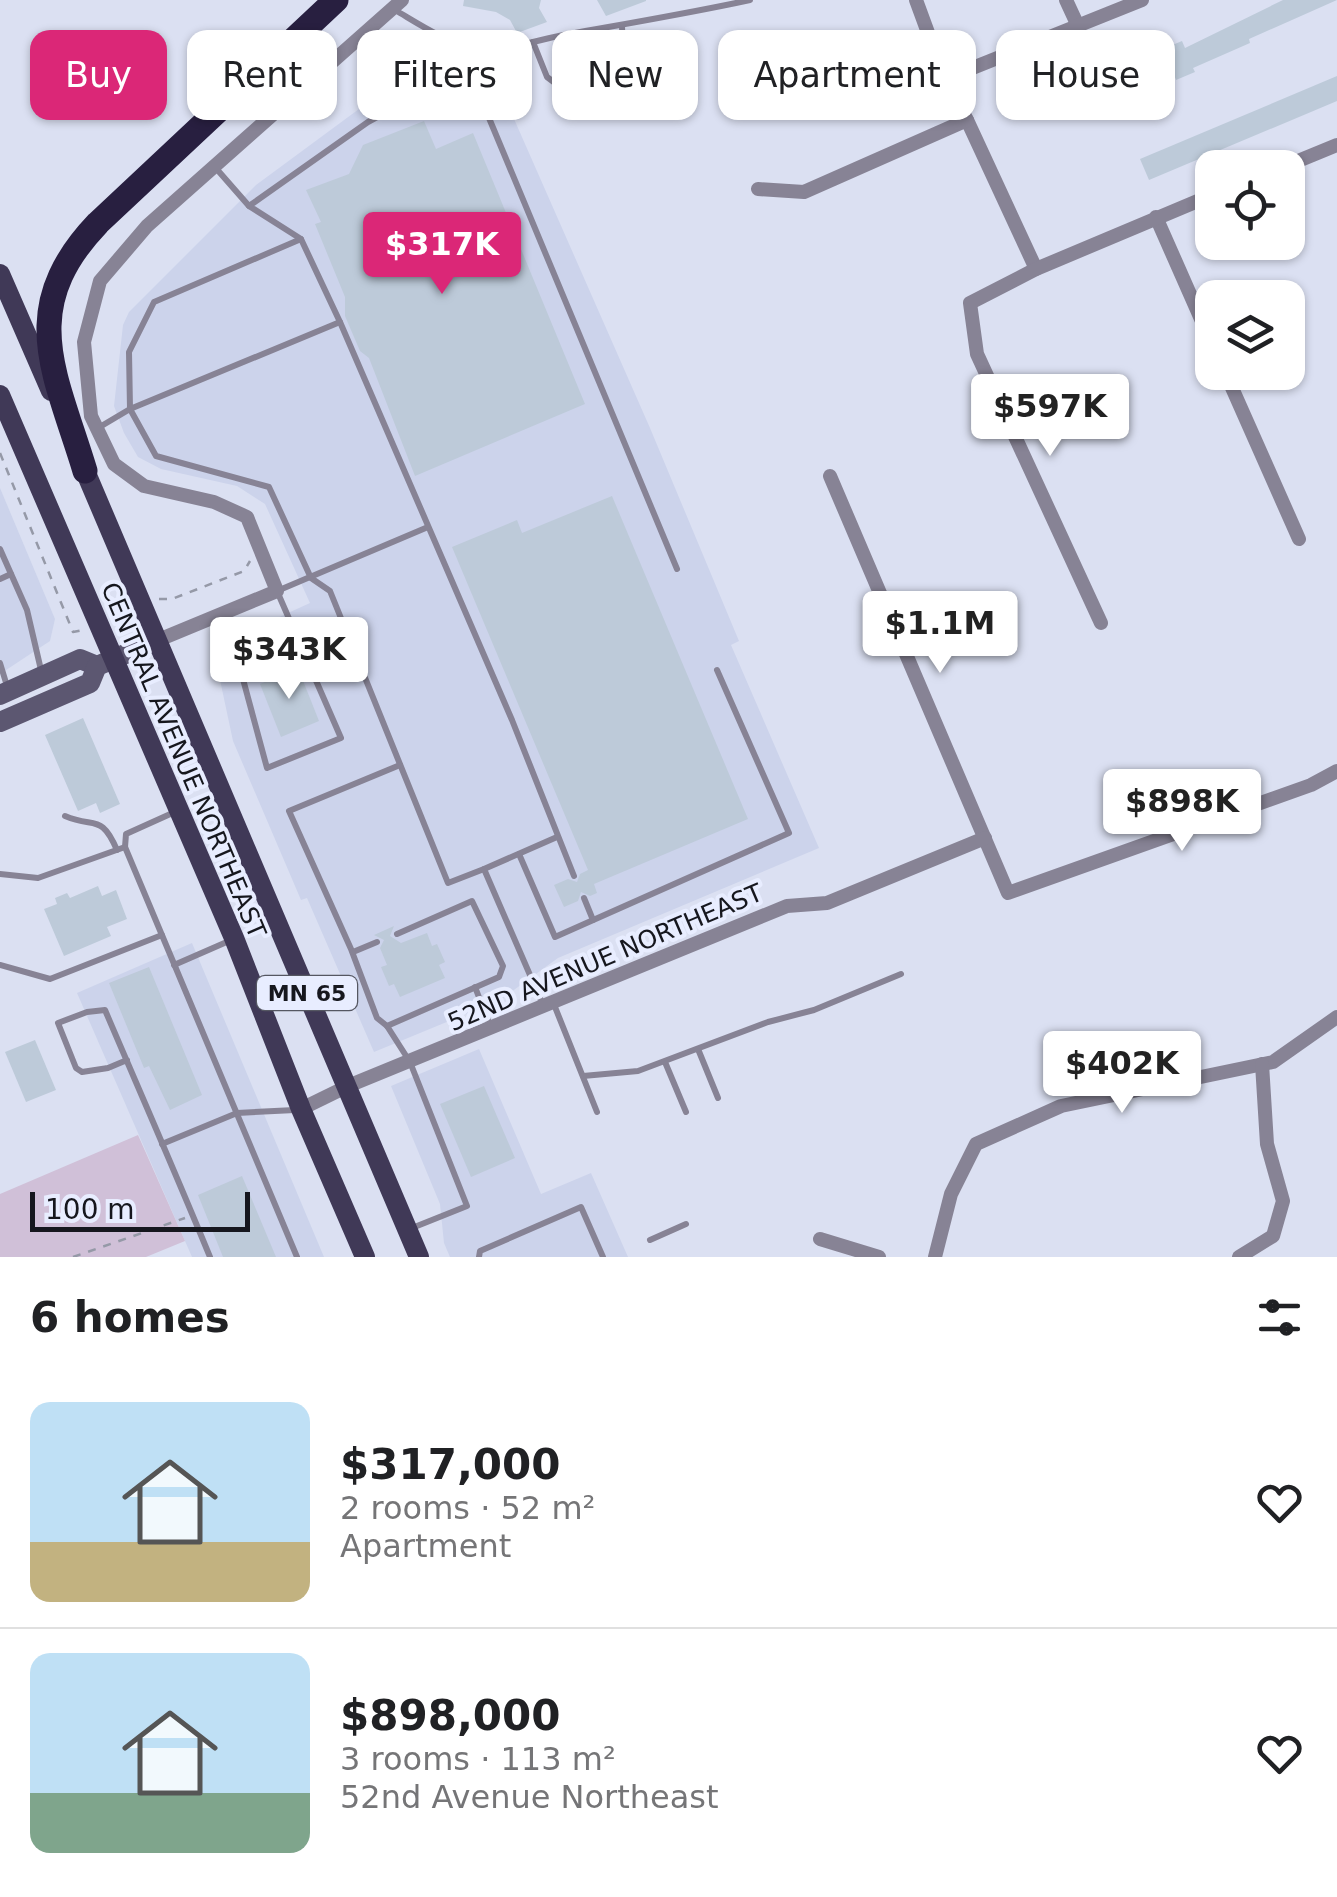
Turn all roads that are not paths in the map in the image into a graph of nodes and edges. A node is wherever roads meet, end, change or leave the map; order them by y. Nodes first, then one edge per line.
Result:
1 (336, 0) edge
2 (750, 0) edge
3 (916, 0) edge
4 (1066, 0) edge
5 (1142, 0) edge
6 (397, 4) edge
7 (622, 26) junction
8 (1078, 26) junction
9 (926, 30) edge
10 (533, 42) junction
11 (976, 67) edge
12 (967, 120) joint
13 (1337, 145) edge
14 (1305, 158) edge
15 (214, 166) junction
16 (758, 189) dead end
17 (1195, 202) edge
18 (248, 206) junction
19 (1156, 218) junction
20 (302, 238) junction
21 (1036, 270) junction
22 (0, 274) edge
23 (1195, 306) edge
24 (340, 322) junction
25 (1233, 390) edge
26 (0, 395) edge
27 (130, 410) junction
28 (97, 428) junction
29 (85, 471) junction
30 (830, 476) dead end
31 (428, 527) junction
32 (1299, 540) dead end
33 (0, 549) edge
34 (677, 569) dead end
35 (11, 574) junction
36 (311, 578) junction
37 (0, 579) edge
38 (277, 591) junction
39 (1101, 623) dead end
40 (296, 633) junction
41 (156, 642) junction
42 (105, 663) junction
43 (0, 666) edge
44 (717, 670) dead end
45 (42, 676) junction
46 (4, 693) edge
47 (0, 722) edge
48 (400, 765) junction
49 (1337, 772) edge
50 (177, 811) junction
51 (65, 816) dead end
52 (557, 837) junction
53 (985, 838) junction
54 (121, 848) junction
55 (518, 854) junction
56 (484, 868) junction
57 (0, 874) edge
58 (574, 876) dead end
59 (584, 898) dead end
60 (593, 920) junction
61 (397, 934) dead end
62 (162, 935) junction
63 (234, 938) junction
64 (377, 942) dead end
65 (352, 952) junction
66 (0, 965) edge
67 (174, 965) junction
68 (901, 974) dead end
69 (476, 987) junction
70 (548, 1004) junction
71 (1337, 1016) edge
72 (388, 1026) junction
73 (492, 1028) junction
74 (698, 1049) junction
75 (127, 1060) junction
76 (410, 1062) junction
77 (665, 1062) junction
78 (1262, 1064) junction
79 (583, 1076) junction
80 (348, 1086) junction
81 (718, 1098) dead end
82 (301, 1109) junction
83 (597, 1112) dead end
84 (686, 1112) dead end
85 (237, 1114) junction
86 (162, 1144) junction
87 (686, 1224) dead end
88 (406, 1230) junction
89 (820, 1239) dead end
90 (650, 1240) dead end
91 (210, 1257) edge
92 (297, 1257) edge
93 (365, 1257) edge
94 (419, 1257) edge
95 (479, 1257) edge
96 (603, 1257) edge
97 (879, 1257) edge
98 (935, 1257) edge
99 (1238, 1257) edge

1 - 29 highway
2 - 7 lane
3 - 9 street
4 - 8 street
5 - 8 street
6 - 10 lane
6 - 15 street
7 - 10 lane
7 - 10 lane
8 - 11 street
12 - 16 street
12 - 21 street
13 - 14 street
15 - 18 lane
15 - 28 street
17 - 19 street
18 - 20 lane
18 - 34 lane
19 - 21 street
19 - 23 street
20 - 24 lane
20 - 27 lane
21 - 39 street
22 - 29 main road, CENTRAL AVENUE NORTHEAST / MN 65
24 - 27 lane
24 - 31 lane
25 - 32 street
26 - 42 main road, CENTRAL AVENUE NORTHEAST / MN 65
27 - 28 lane
27 - 36 lane
28 - 38 street
29 - 41 main road, CENTRAL AVENUE NORTHEAST / MN 65
30 - 53 street
31 - 36 lane
31 - 52 lane
33 - 35 lane
35 - 37 lane
35 - 45 lane
36 - 38 lane
36 - 48 lane
38 - 40 lane
38 - 41 street
40 - 40 lane
41 - 42 street
41 - 80 main road, CENTRAL AVENUE NORTHEAST / MN 65
42 - 45 street
42 - 47 street
42 - 50 main road, CENTRAL AVENUE NORTHEAST / MN 65
43 - 46 lane
44 - 60 lane
45 - 46 street
48 - 56 lane
48 - 65 lane
49 - 53 street
50 - 54 lane
50 - 63 main road, CENTRAL AVENUE NORTHEAST / MN 65
51 - 54 lane
52 - 55 lane
52 - 58 lane
53 - 70 street, 52ND AVENUE NORTHEAST
54 - 57 lane
54 - 62 lane
55 - 56 lane
55 - 60 lane
56 - 70 lane
59 - 60 lane
61 - 69 lane
62 - 66 lane
62 - 67 lane
63 - 67 lane
63 - 82 main road, CENTRAL AVENUE NORTHEAST / MN 65
64 - 65 lane
65 - 72 lane
67 - 85 lane
68 - 74 lane
69 - 72 lane
69 - 73 lane
70 - 73 street, 52ND AVENUE NORTHEAST
70 - 79 lane
71 - 78 street
72 - 76 lane
73 - 76 street, 52ND AVENUE NORTHEAST
74 - 77 lane
74 - 81 lane
75 - 75 lane
75 - 86 lane
76 - 80 street, 52ND AVENUE NORTHEAST
76 - 88 lane
77 - 79 lane
77 - 84 lane
78 - 98 street
78 - 99 street
79 - 83 lane
80 - 82 street, 52ND AVENUE NORTHEAST
80 - 88 main road, CENTRAL AVENUE NORTHEAST / MN 65
82 - 85 lane
82 - 93 main road, CENTRAL AVENUE NORTHEAST / MN 65
85 - 86 lane
85 - 92 lane
86 - 91 lane
87 - 90 lane
88 - 94 main road, CENTRAL AVENUE NORTHEAST / MN 65
89 - 97 street
95 - 96 lane

